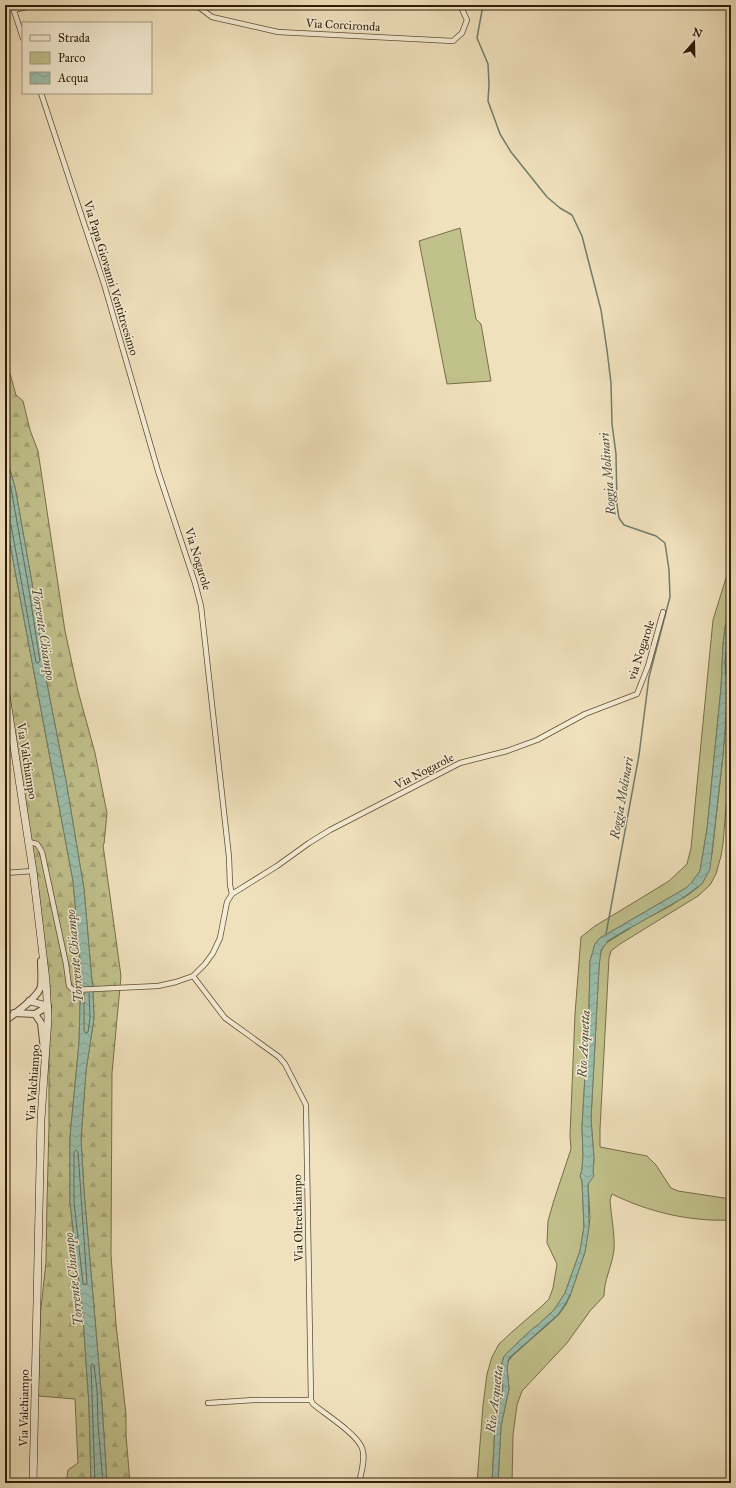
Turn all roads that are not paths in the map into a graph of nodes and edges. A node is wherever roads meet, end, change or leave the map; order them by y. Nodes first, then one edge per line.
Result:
1 (34, 5) edge
2 (196, 5) edge
3 (460, 5) edge
4 (13, 8) edge
5 (22, 35) edge
6 (41, 94) edge
7 (158, 471) joint
8 (663, 612) dead end
9 (5, 688) edge
10 (637, 694) joint
11 (29, 842) junction
12 (33, 871) junction
13 (5, 873) edge
14 (232, 894) junction
15 (42, 948) junction
16 (193, 976) junction
17 (29, 1001) junction
18 (48, 1006) junction
19 (14, 1013) junction
20 (35, 1014) junction
21 (5, 1021) edge
22 (45, 1064) junction
23 (311, 1400) junction
24 (208, 1403) dead end
25 (33, 1483) edge
26 (359, 1483) edge

1 - 4 street
2 - 3 street, Via Corcironda
4 - 5 street
6 - 7 street, Via Papa Giovanni Ventitreesimo
7 - 14 street, Via Nogarole
8 - 10 street, via Nogarole
9 - 11 main road, Via Valchiampo
10 - 14 street, Via Nogarole
11 - 12 main road, Via Valchiampo
11 - 16 street, Via Nogarole
12 - 13 street
12 - 15 main road, Via Valchiampo
14 - 16 street, Via Nogarole
15 - 17 street
15 - 18 main road, Via Valchiampo
16 - 23 street, Via Oltrechiampo
17 - 18 street
17 - 19 street
18 - 20 street
18 - 22 main road, Via Valchiampo
19 - 20 street
19 - 21 street
20 - 22 street
22 - 25 main road, Via Valchiampo
23 - 24 street
23 - 26 street

